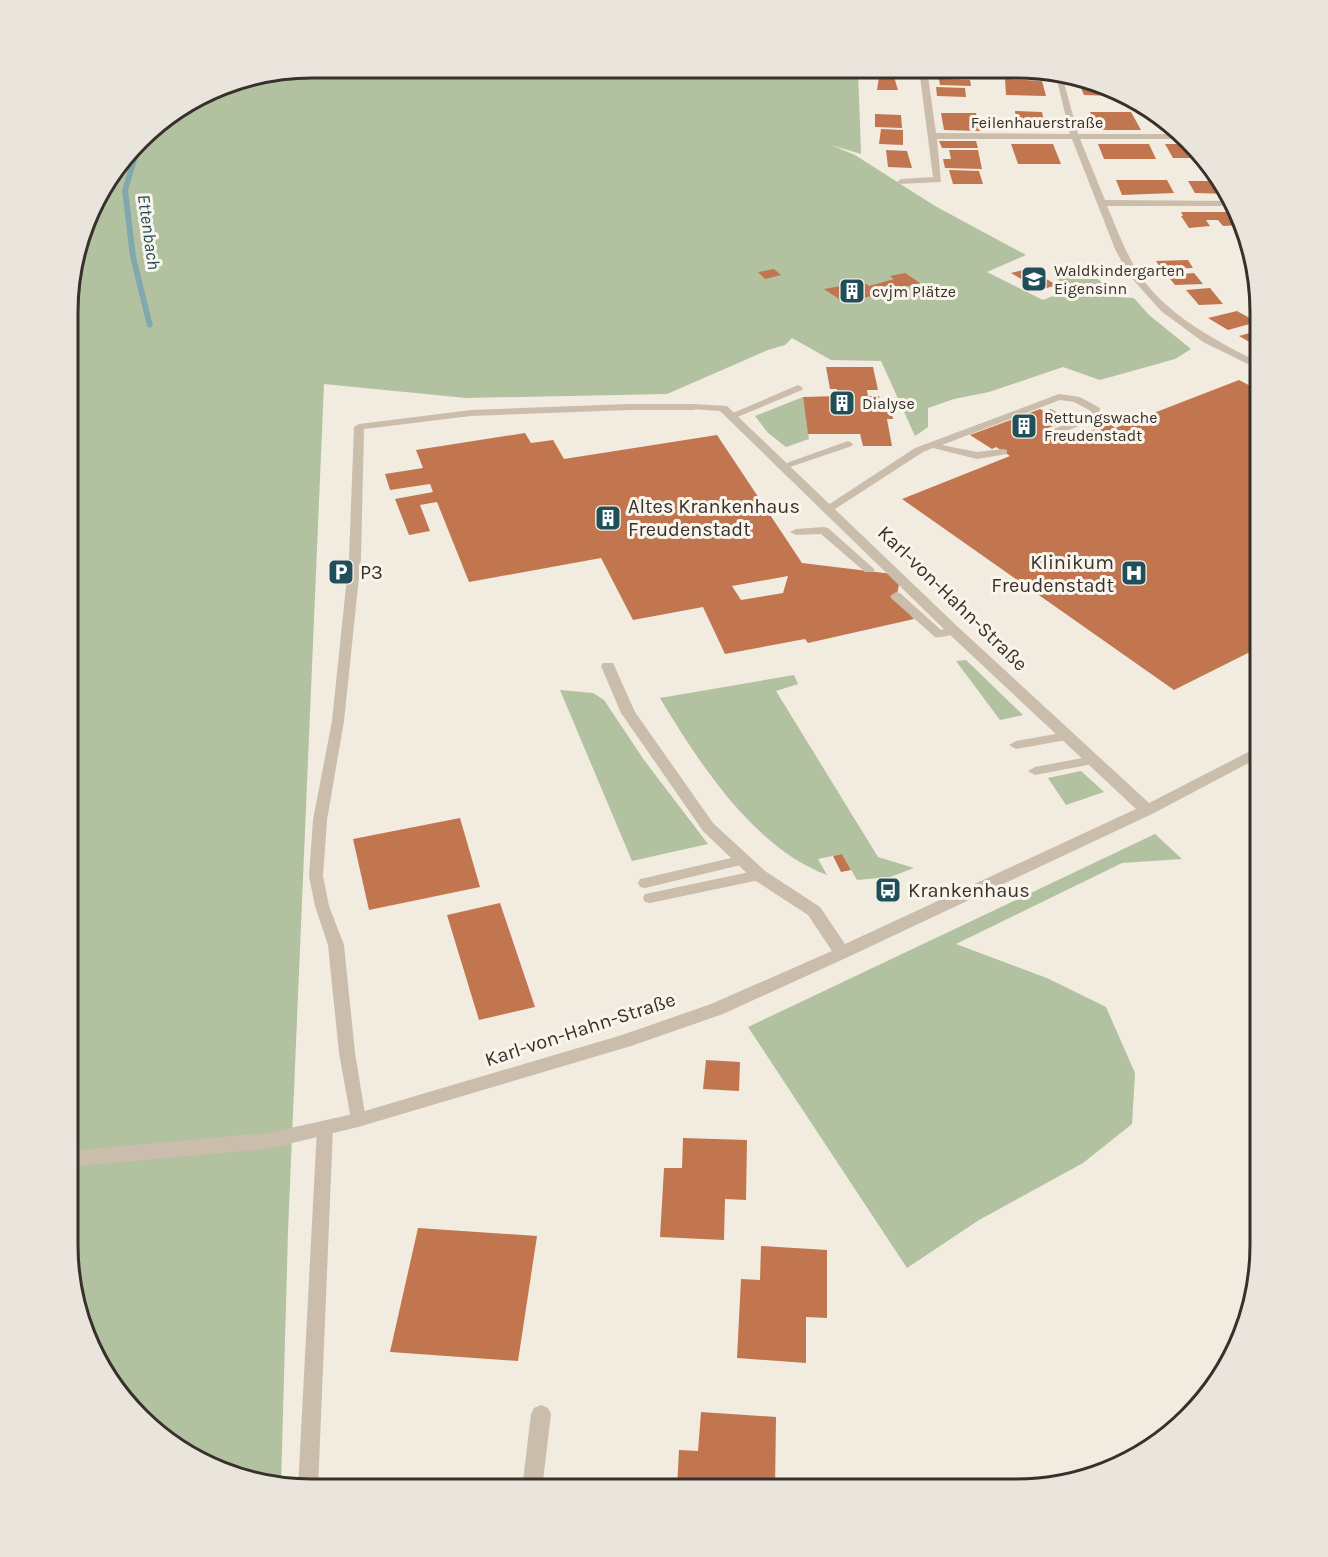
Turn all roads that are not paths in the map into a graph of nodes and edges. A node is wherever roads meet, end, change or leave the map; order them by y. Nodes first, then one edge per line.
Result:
1 (924, 78) edge
2 (1060, 83) edge
3 (932, 136) junction
4 (1075, 137) junction
5 (1171, 137) edge
6 (901, 183) dead end
7 (1101, 203) junction
8 (1223, 204) edge
9 (1250, 362) edge
10 (798, 388) dead end
11 (694, 407) joint
12 (731, 416) junction
13 (1052, 433) dead end
14 (848, 444) dead end
15 (933, 445) junction
16 (1003, 452) dead end
17 (783, 466) junction
18 (828, 509) junction
19 (796, 532) dead end
20 (868, 570) dead end
21 (896, 596) dead end
22 (953, 630) junction
23 (608, 666) dead end
24 (1066, 736) junction
25 (1016, 745) dead end
26 (1250, 756) edge
27 (1093, 760) junction
28 (1035, 771) dead end
29 (1148, 810) junction
30 (744, 860) junction
31 (759, 875) junction
32 (645, 883) dead end
33 (650, 898) dead end
34 (842, 953) junction
35 (358, 1120) junction
36 (324, 1128) junction
37 (78, 1159) edge
38 (541, 1414) dead end
39 (308, 1479) edge
40 (533, 1479) edge

1 - 3 street
2 - 4 street
3 - 4 street, Feilenhauerstraße
3 - 6 street
4 - 5 street, Feilenhauerstraße
4 - 7 street
7 - 8 street
7 - 9 street
10 - 12 lane
11 - 12 street, Karl-von-Hahn-Straße
11 - 35 lane
12 - 17 street, Karl-von-Hahn-Straße
13 - 15 lane
14 - 17 lane
15 - 16 lane
15 - 18 lane
17 - 18 street, Karl-von-Hahn-Straße
18 - 22 street, Karl-von-Hahn-Straße
19 - 20 lane
21 - 22 lane
22 - 24 street, Karl-von-Hahn-Straße
23 - 30 street
24 - 25 lane
24 - 27 street, Karl-von-Hahn-Straße
26 - 29 street, Karl-von-Hahn-Straße
27 - 28 lane
27 - 29 street, Karl-von-Hahn-Straße
29 - 34 street, Karl-von-Hahn-Straße
30 - 31 street
30 - 32 lane
31 - 33 lane
31 - 34 street
34 - 35 street, Karl-von-Hahn-Straße
35 - 36 street, Karl-von-Hahn-Straße
36 - 37 street, Karl-von-Hahn-Straße
36 - 39 lane
38 - 40 lane

